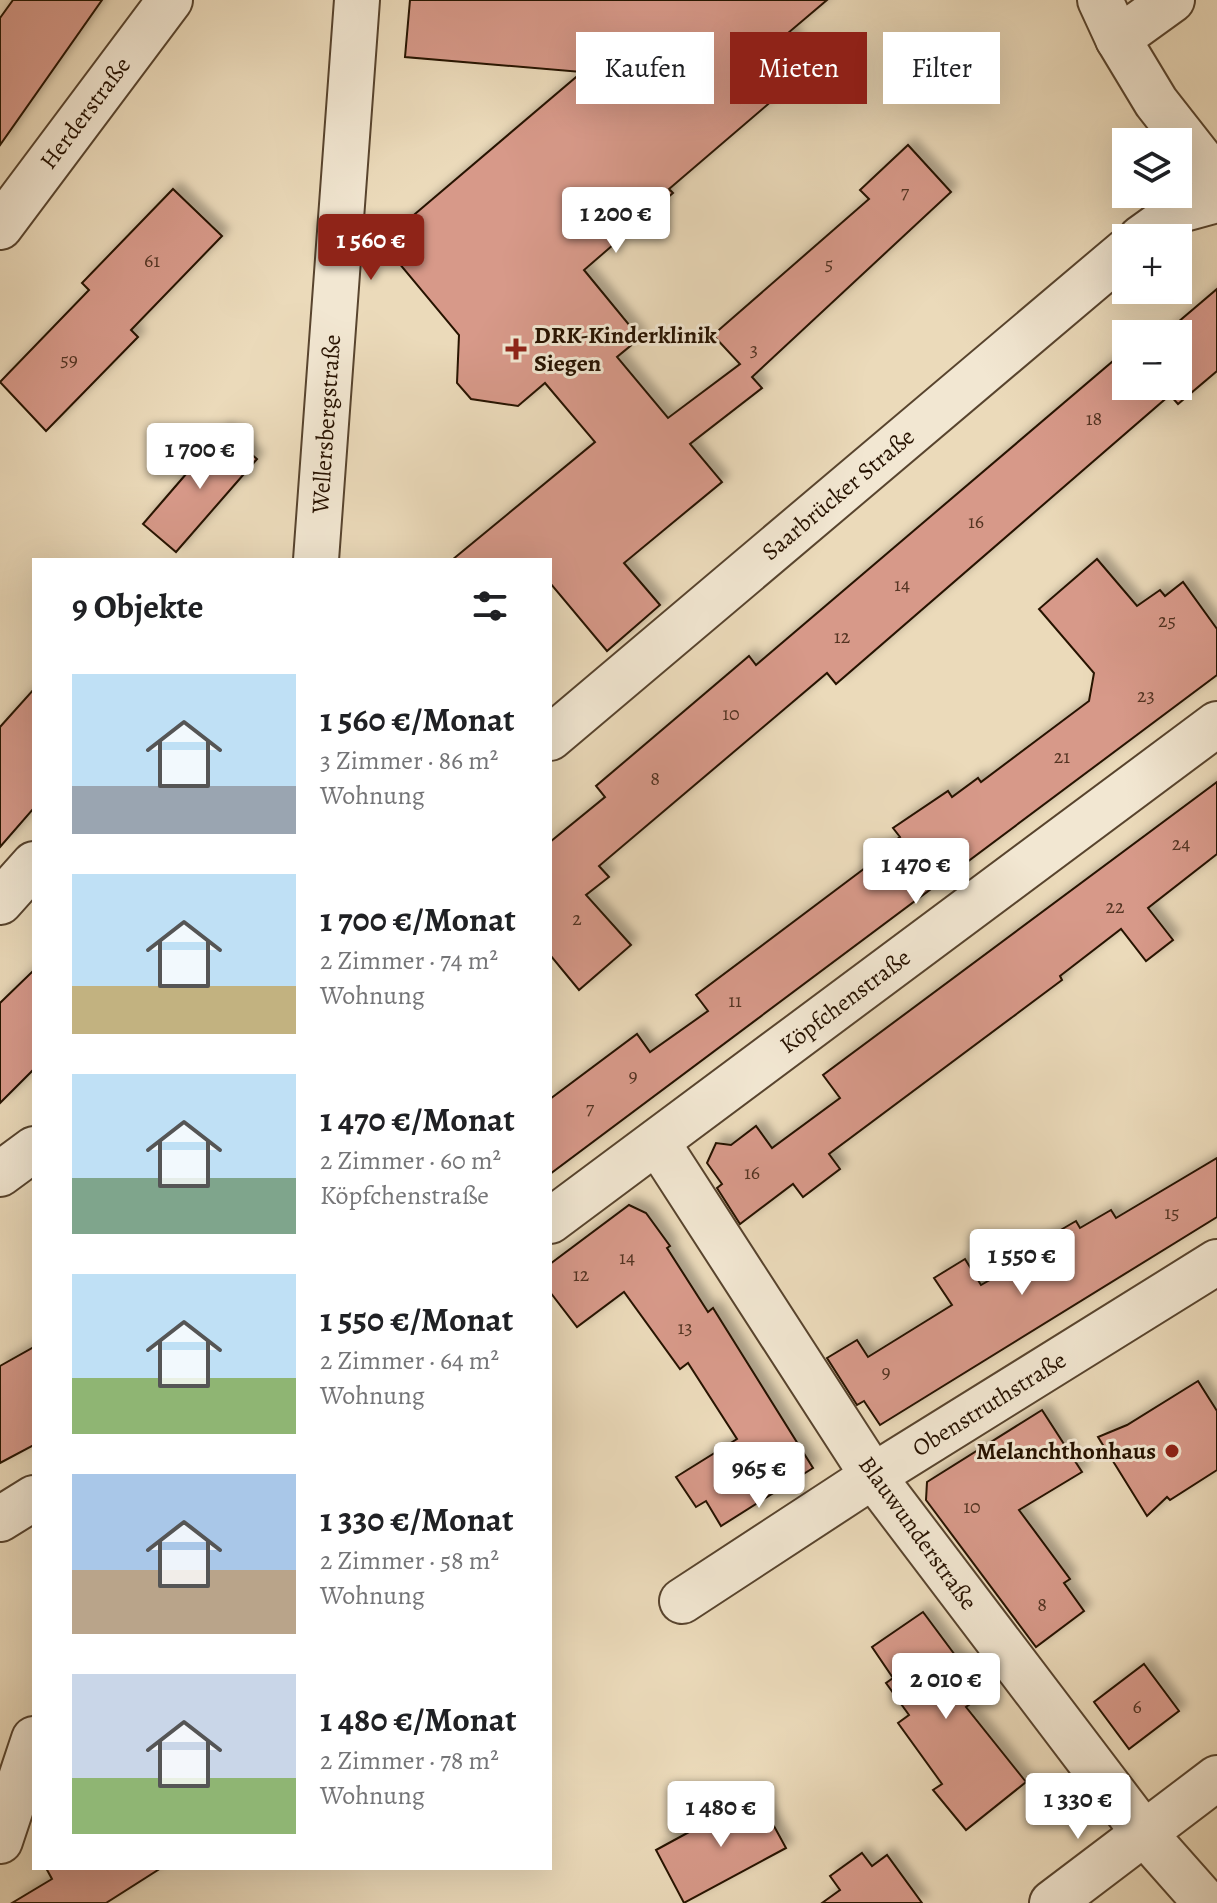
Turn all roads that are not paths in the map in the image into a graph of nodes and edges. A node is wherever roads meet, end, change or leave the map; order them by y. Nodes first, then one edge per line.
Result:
1 (170, 0) edge
2 (357, 0) edge
3 (1100, 0) edge
4 (1172, 0) edge
5 (1118, 39) junction
6 (1217, 180) edge
7 (1217, 200) edge
8 (1160, 224) edge
9 (0, 227) edge
10 (1112, 263) edge
11 (316, 558) edge
12 (1217, 724) edge
13 (552, 736) edge
14 (32, 866) edge
15 (0, 902) edge
16 (657, 1142) junction
17 (32, 1150) edge
18 (0, 1174) edge
19 (552, 1220) edge
20 (1217, 1262) edge
21 (873, 1476) junction
22 (32, 1499) edge
23 (0, 1519) edge
24 (682, 1601) dead end
25 (32, 1745) edge
26 (1217, 1778) edge
27 (1144, 1833) junction
28 (0, 1841) edge
29 (1052, 1903) edge
30 (1206, 1903) edge

1 - 9 street, Herderstraße
2 - 11 street, Wellersbergstraße
3 - 5 street
4 - 5 street
5 - 6 street
7 - 8 street
10 - 13 street, Saarbrücker Straße
12 - 16 street, Köpfchenstraße
14 - 15 street
16 - 19 street, Köpfchenstraße
16 - 21 street, Blauwunderstraße
17 - 18 street
20 - 21 street, Obenstruthstraße
21 - 24 street, Obenstruthstraße
21 - 27 street, Blauwunderstraße
22 - 23 street
25 - 28 street
26 - 27 street
27 - 29 street
27 - 30 street, Blauwunderstraße

